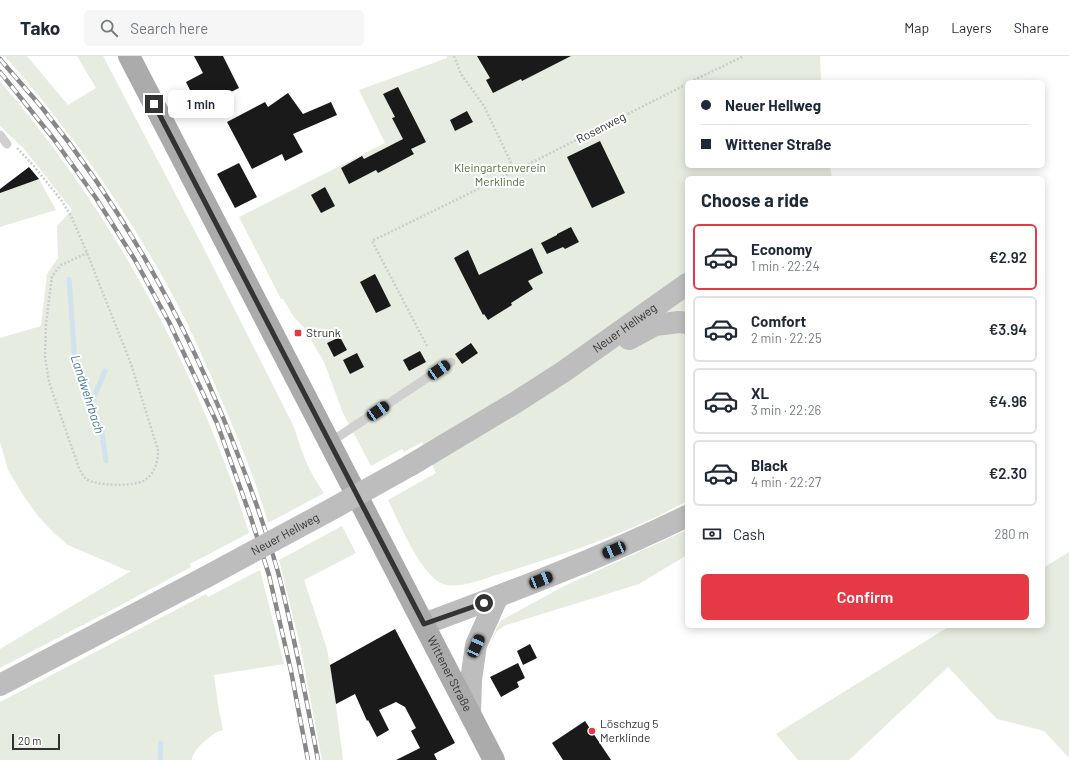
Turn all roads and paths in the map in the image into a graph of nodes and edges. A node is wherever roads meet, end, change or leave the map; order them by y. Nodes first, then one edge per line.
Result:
1 (129, 56) edge
2 (454, 56) edge
3 (744, 56) edge
4 (694, 80) edge
5 (685, 85) edge
6 (0, 135) edge
7 (7, 144) joint
8 (515, 171) junction
9 (87, 253) junction
10 (685, 285) edge
11 (683, 323) edge
12 (427, 346) dead end
13 (451, 362) dead end
14 (563, 372) junction
15 (330, 443) junction
16 (685, 517) edge
17 (497, 598) junction
18 (424, 624) junction
19 (0, 685) edge
20 (470, 714) junction
21 (494, 760) edge

1 - 15 main road, Wittener Straße
2 - 8 path
3 - 4 path
5 - 8 path, Rosenweg
6 - 7 lane
7 - 9 path
8 - 12 path, Rosenweg
9 - 9 path
10 - 14 main road, Neuer Hellweg
11 - 14 main road, Neuer Hellweg
13 - 15 lane
14 - 19 main road, Neuer Hellweg, bridge
15 - 18 main road, Wittener Straße
16 - 17 main road
17 - 18 main road
17 - 20 main road
18 - 20 main road, Wittener Straße
20 - 21 main road, Wittener Straße

